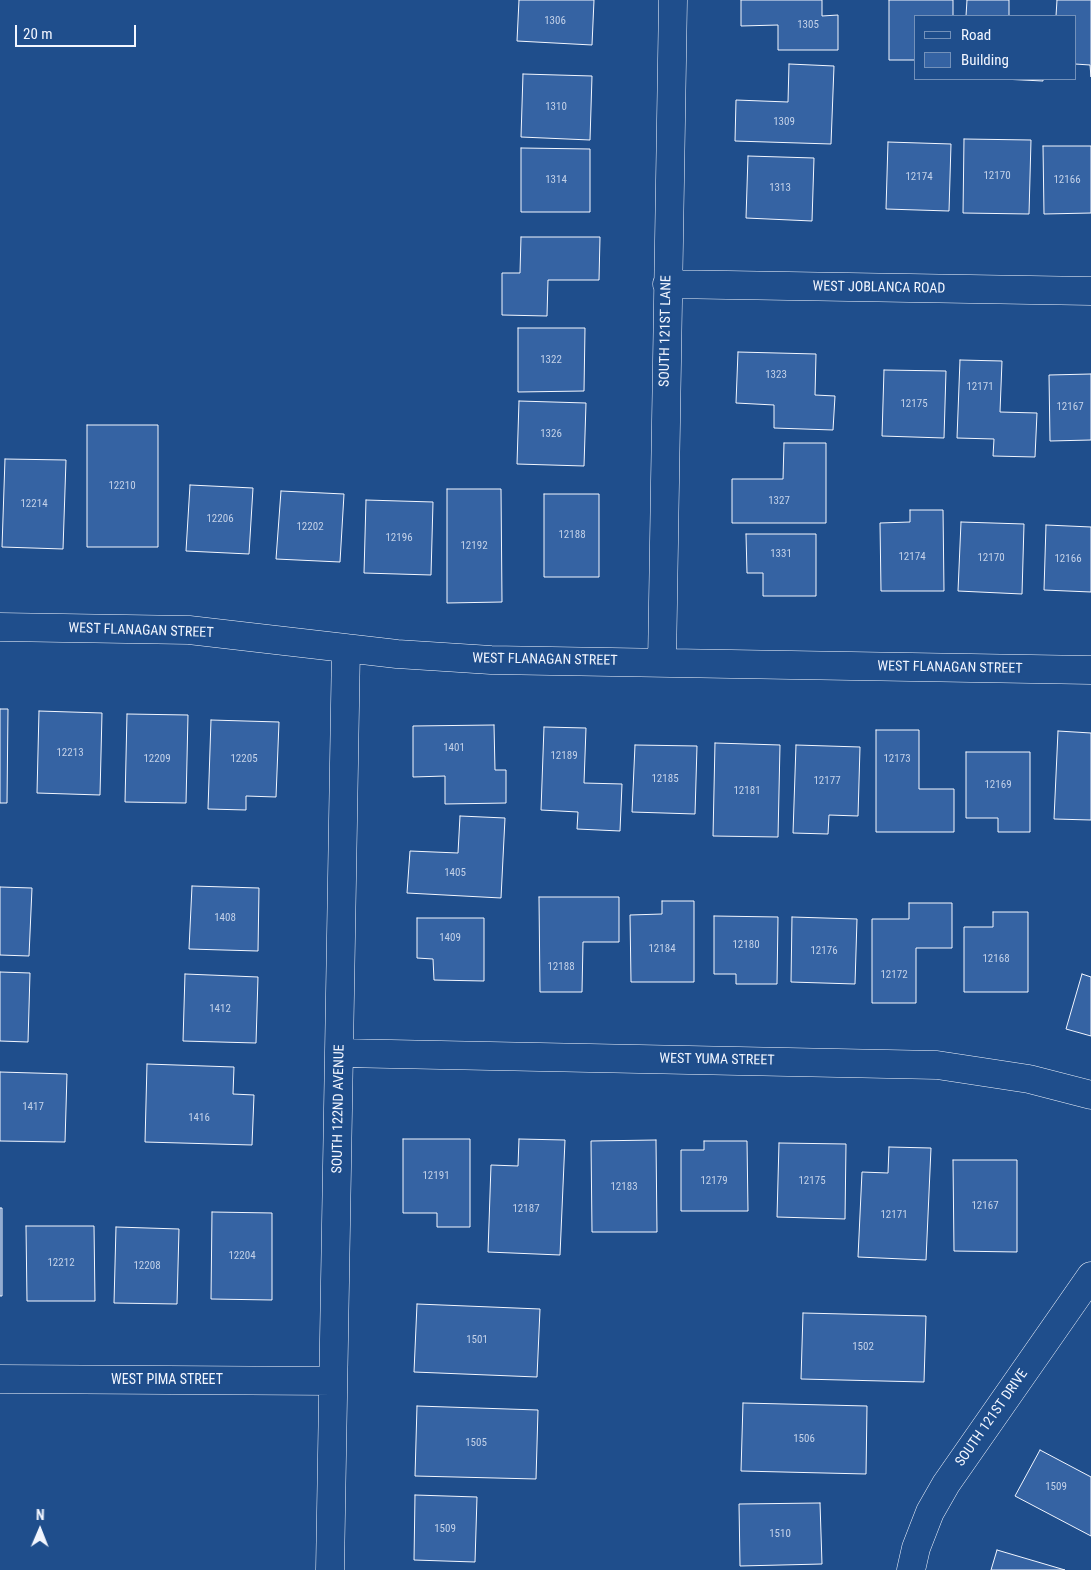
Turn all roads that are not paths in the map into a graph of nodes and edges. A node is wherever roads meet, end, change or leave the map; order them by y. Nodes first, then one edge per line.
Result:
1 (672, 0) edge
2 (667, 284) junction
3 (1091, 291) edge
4 (0, 627) edge
5 (346, 648) junction
6 (662, 663) junction
7 (1091, 670) edge
8 (341, 1054) junction
9 (1091, 1095) edge
10 (1091, 1276) edge
11 (0, 1378) edge
12 (333, 1382) junction
13 (330, 1570) edge
14 (911, 1570) edge

1 - 2 street, SOUTH 121ST LANE
2 - 3 street, WEST JOBLANCA ROAD
2 - 6 street, SOUTH 121ST LANE
4 - 5 street, WEST FLANAGAN STREET
5 - 6 street, WEST FLANAGAN STREET
5 - 8 street, SOUTH 122ND AVENUE
6 - 7 street, WEST FLANAGAN STREET
8 - 9 street, WEST YUMA STREET
8 - 12 street, SOUTH 122ND AVENUE
10 - 14 street, SOUTH 121ST DRIVE
11 - 12 street, WEST PIMA STREET
12 - 13 street, SOUTH 122ND AVENUE

